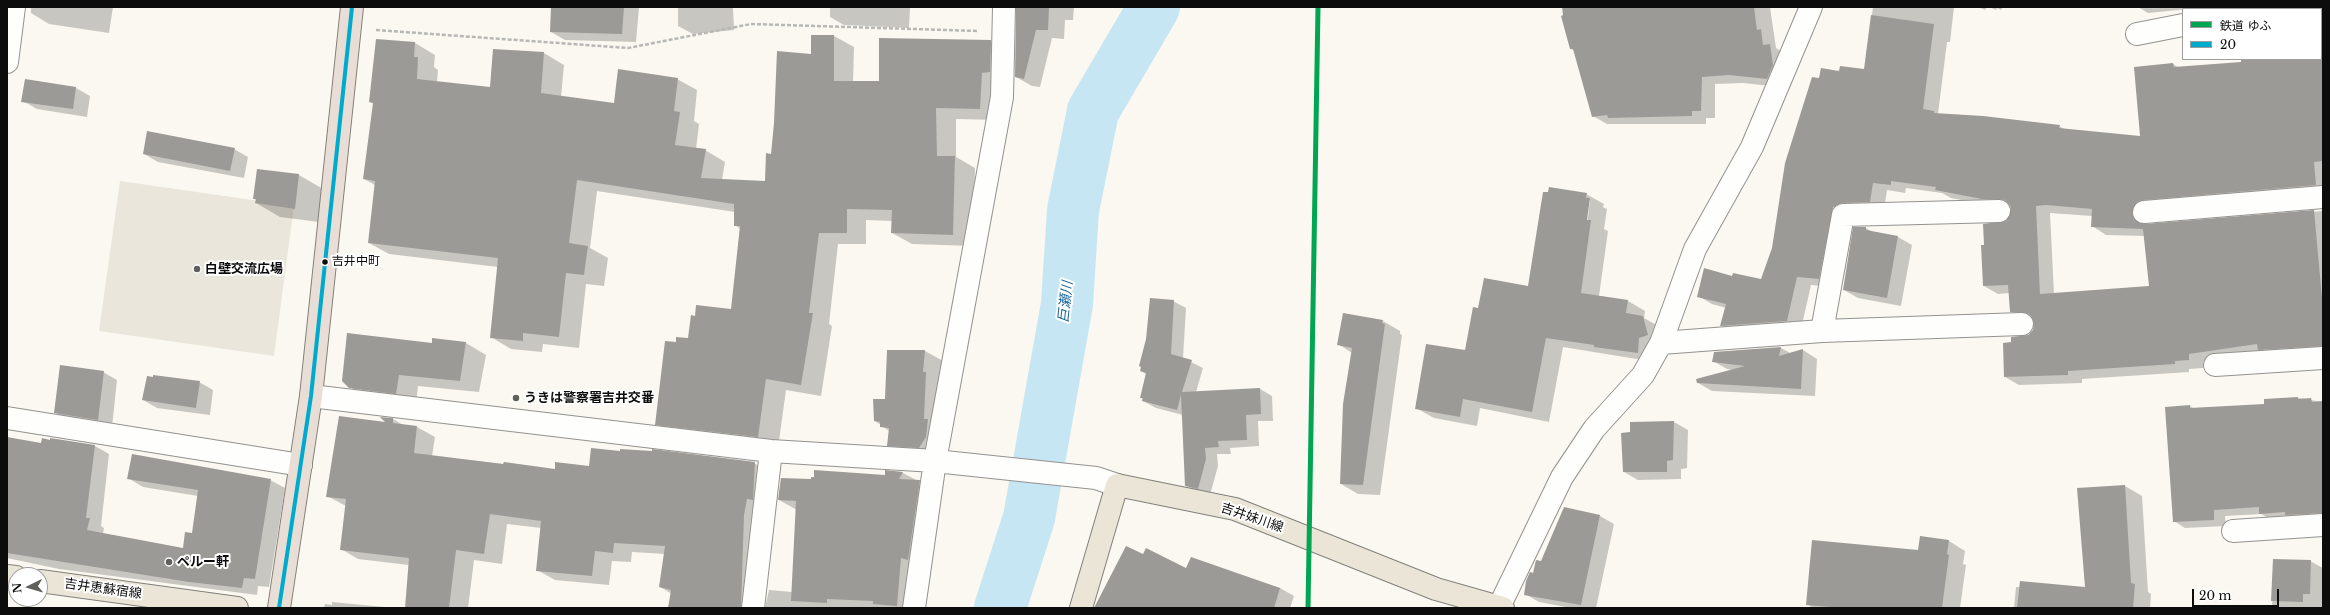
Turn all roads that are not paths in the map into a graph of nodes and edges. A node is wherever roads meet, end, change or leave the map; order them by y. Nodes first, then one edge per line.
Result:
1 (14, 7) edge
2 (352, 7) edge
3 (1004, 7) edge
4 (1811, 7) edge
5 (2182, 25) edge
6 (2137, 34) dead end
7 (7, 62) edge
8 (2323, 196) edge
9 (1999, 211) dead end
10 (2144, 212) dead end
11 (2022, 324) dead end
12 (1822, 331) junction
13 (1661, 343) junction
14 (2323, 358) edge
15 (2215, 364) dead end
16 (311, 396) junction
17 (7, 418) edge
18 (771, 451) junction
19 (944, 463) junction
20 (301, 465) junction
21 (1117, 485) junction
22 (2323, 525) edge
23 (2233, 532) dead end
24 (48, 582) edge
25 (1501, 607) edge
26 (237, 608) edge
27 (279, 608) edge
28 (753, 608) edge
29 (914, 608) edge
30 (1081, 608) edge

1 - 7 street
2 - 16 highway
3 - 19 street
4 - 13 street
5 - 6 street
8 - 10 street
9 - 12 street
11 - 12 street
12 - 13 street
13 - 25 street
14 - 15 street
16 - 18 street
16 - 20 highway
17 - 20 street
18 - 19 street
18 - 28 street
19 - 21 street
19 - 29 street
20 - 27 highway
21 - 25 main road, 吉井妹川線
21 - 30 main road
22 - 23 street
24 - 26 main road, 吉井恵蘇宿線

